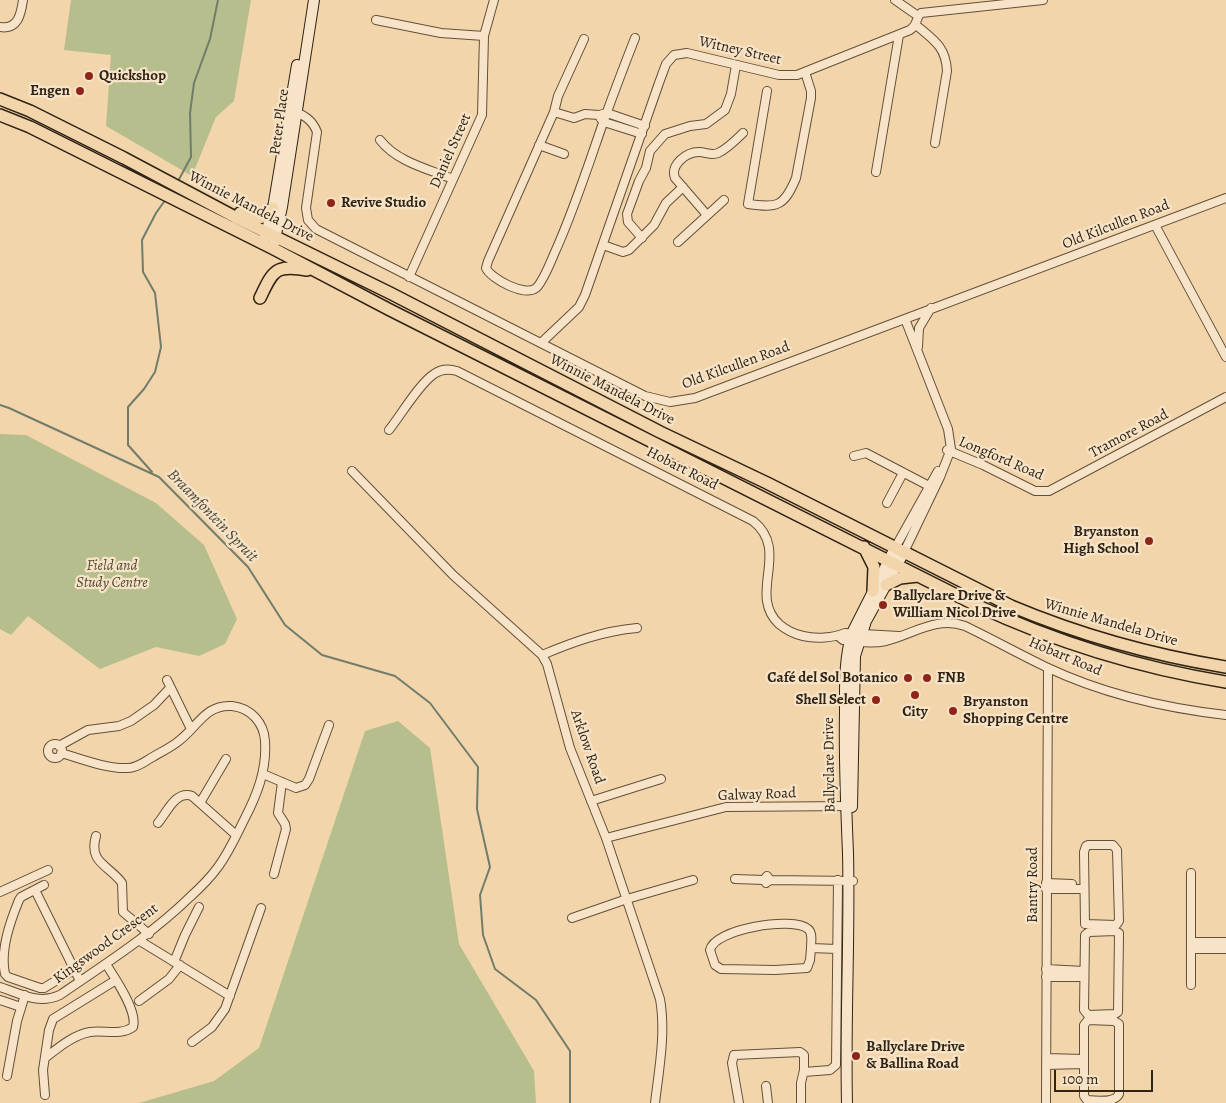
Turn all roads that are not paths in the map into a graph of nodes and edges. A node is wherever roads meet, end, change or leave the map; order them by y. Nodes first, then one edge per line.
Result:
1 (24, 0) edge
2 (308, 0) edge
3 (314, 0) edge
4 (494, 0) edge
5 (895, 0) edge
6 (1042, 0) edge
7 (918, 16) junction
8 (376, 20) dead end
9 (916, 25) junction
10 (0, 26) edge
11 (899, 35) junction
12 (484, 36) junction
13 (635, 38) dead end
14 (584, 39) dead end
15 (736, 65) junction
16 (805, 72) junction
17 (767, 91) dead end
18 (0, 99) edge
19 (293, 112) junction
20 (554, 112) junction
21 (0, 115) edge
22 (603, 117) junction
23 (645, 126) junction
24 (743, 133) dead end
25 (642, 134) junction
26 (380, 140) dead end
27 (935, 142) dead end
28 (539, 145) junction
29 (564, 154) dead end
30 (876, 172) dead end
31 (453, 180) junction
32 (683, 187) junction
33 (1226, 198) edge
34 (724, 200) dead end
35 (210, 203) junction
36 (273, 208) junction
37 (706, 216) junction
38 (1155, 225) junction
39 (642, 238) junction
40 (270, 240) junction
41 (678, 242) dead end
42 (603, 245) junction
43 (318, 272) junction
44 (409, 277) junction
45 (260, 298) dead end
46 (931, 308) junction
47 (905, 319) junction
48 (540, 343) junction
49 (918, 350) junction
50 (1226, 357) edge
51 (1226, 397) edge
52 (389, 430) dead end
53 (949, 451) junction
54 (854, 456) dead end
55 (352, 471) dead end
56 (903, 473) junction
57 (930, 486) junction
58 (1044, 492) joint
59 (887, 503) dead end
60 (864, 547) junction
61 (900, 550) junction
62 (893, 562) junction
63 (918, 576) junction
64 (886, 585) junction
65 (873, 592) junction
66 (637, 628) dead end
67 (856, 637) junction
68 (542, 655) junction
69 (1226, 667) edge
70 (1048, 668) junction
71 (167, 680) dead end
72 (1226, 682) edge
73 (170, 688) junction
74 (1226, 714) edge
75 (329, 725) dead end
76 (191, 729) junction
77 (226, 759) dead end
78 (264, 774) junction
79 (661, 779) dead end
80 (282, 782) junction
81 (591, 801) junction
82 (200, 803) junction
83 (849, 806) junction
84 (158, 823) dead end
85 (236, 835) junction
86 (96, 836) dead end
87 (606, 838) junction
88 (48, 870) dead end
89 (1191, 873) dead end
90 (274, 874) dead end
91 (735, 879) dead end
92 (693, 880) dead end
93 (846, 880) junction
94 (44, 885) dead end
95 (1046, 886) junction
96 (1084, 887) junction
97 (35, 890) junction
98 (0, 892) edge
99 (627, 899) junction
100 (199, 907) dead end
101 (261, 908) dead end
102 (572, 918) dead end
103 (149, 934) junction
104 (140, 941) junction
105 (1226, 942) edge
106 (1191, 946) junction
107 (811, 948) junction
108 (837, 949) junction
109 (1226, 949) edge
110 (177, 963) junction
111 (106, 964) junction
112 (75, 969) junction
113 (1046, 973) junction
114 (1084, 974) junction
115 (116, 980) junction
116 (80, 981) junction
117 (1191, 985) dead end
118 (0, 987) edge
119 (25, 996) junction
120 (230, 996) junction
121 (0, 1000) edge
122 (139, 1001) dead end
123 (21, 1007) junction
124 (192, 1042) dead end
125 (45, 1058) junction
126 (1046, 1061) junction
127 (1083, 1061) junction
128 (804, 1072) junction
129 (7, 1076) dead end
130 (766, 1086) dead end
131 (45, 1094) dead end
132 (655, 1103) edge
133 (739, 1103) edge
134 (768, 1103) edge
135 (801, 1103) edge
136 (847, 1103) edge
137 (853, 1103) edge
138 (1046, 1103) edge

1 - 10 street
2 - 19 street, Peter Place
3 - 19 street, Peter Place
4 - 12 street, Daniel Street
5 - 7 street
6 - 7 street
7 - 9 street
8 - 12 street
9 - 11 street, Witney Street
9 - 27 street
11 - 16 street, Witney Street
11 - 30 street
12 - 31 street, Daniel Street
13 - 22 street
14 - 20 street
15 - 16 street, Witney Street
15 - 23 street, Witney Street
15 - 39 street
16 - 17 street
18 - 35 main road, Winnie Mandela Drive
19 - 36 street, Peter Place
19 - 40 street, Peter Place
19 - 44 street, Old Kilcullen Road
20 - 22 street
20 - 28 street
21 - 40 main road, Winnie Mandela Drive
22 - 23 street
22 - 25 street
22 - 28 street
23 - 25 street, Witney Street
24 - 32 street
25 - 42 street, Witney Street
26 - 31 street
28 - 29 street
31 - 44 street, Daniel Street
32 - 37 street
32 - 39 street
33 - 38 street, Old Kilcullen Road
34 - 37 street
35 - 36 main road
35 - 40 main road, Winnie Mandela Drive
36 - 40 street, Peter Place
37 - 41 street
38 - 46 street, Old Kilcullen Road
38 - 50 street
39 - 42 street
40 - 43 main road, Winnie Mandela Drive
40 - 61 main road, Winnie Mandela Drive
42 - 48 street, Witney Street
43 - 45 main road
43 - 60 main road, Winnie Mandela Drive
44 - 48 street, Old Kilcullen Road
46 - 47 street, Old Kilcullen Road
46 - 49 street
47 - 48 street, Old Kilcullen Road
47 - 49 street
49 - 53 street
51 - 58 street, Tramore Road
52 - 67 street, Hobart Road
53 - 57 street, Ballyclare Drive
53 - 58 street, Longford Road
53 - 61 street, Ballyclare Drive
54 - 56 street
55 - 68 street, Arklow Road
56 - 57 street
56 - 59 street
57 - 61 street, Ballyclare Drive
60 - 62 main road, Winnie Mandela Drive
60 - 65 main road
61 - 62 street, Ballyclare Drive
61 - 69 main road, Winnie Mandela Drive
62 - 63 main road, Winnie Mandela Drive
62 - 64 street, Ballyclare Drive
62 - 65 street, Ballyclare Drive
63 - 64 main road
63 - 72 main road, Winnie Mandela Drive
64 - 67 street, Ballyclare Drive
65 - 67 street, Ballyclare Drive
66 - 68 street
67 - 70 street, Hobart Road
67 - 83 street, Ballyclare Drive
68 - 81 street, Arklow Road
70 - 74 street, Hobart Road
70 - 95 street, Bantry Road
71 - 73 street
73 - 76 street
73 - 76 street, Kingswood Crescent
75 - 80 street
76 - 78 street, Kingswood Crescent
77 - 82 street
78 - 80 street
78 - 85 street, Kingswood Crescent
79 - 81 street
80 - 90 street
81 - 87 street, Arklow Road
82 - 84 street
82 - 85 street
83 - 87 street, Galway Road
83 - 93 street, Ballyclare Drive
85 - 103 street, Kingswood Crescent
86 - 103 street
87 - 99 street, Arklow Road
88 - 98 street
89 - 106 street
91 - 93 street
92 - 99 street
93 - 108 street
93 - 136 street, Ballyclare Drive
93 - 137 street, Ballyclare Drive
94 - 97 street
95 - 96 street
95 - 113 street, Bantry Road
96 - 96 street
97 - 112 street
97 - 112 street
99 - 102 street
99 - 132 street, Arklow Road
100 - 110 street
101 - 120 street
103 - 104 street, Kingswood Crescent
104 - 110 street
104 - 111 street, Kingswood Crescent
105 - 106 street
106 - 109 street
106 - 117 street
107 - 107 street
107 - 108 street
108 - 128 street
110 - 120 street
110 - 122 street
111 - 115 street
111 - 116 street, Kingswood Crescent
112 - 116 street
113 - 114 street
113 - 126 street, Bantry Road
114 - 114 street
115 - 125 street
115 - 125 street
116 - 119 street, Kingswood Crescent
118 - 119 street, Kingswood Crescent
119 - 123 street
120 - 124 street
121 - 123 street
123 - 129 street
125 - 131 street
126 - 127 street
126 - 138 street, Bantry Road
127 - 127 street
128 - 133 street
128 - 135 street
130 - 134 street

